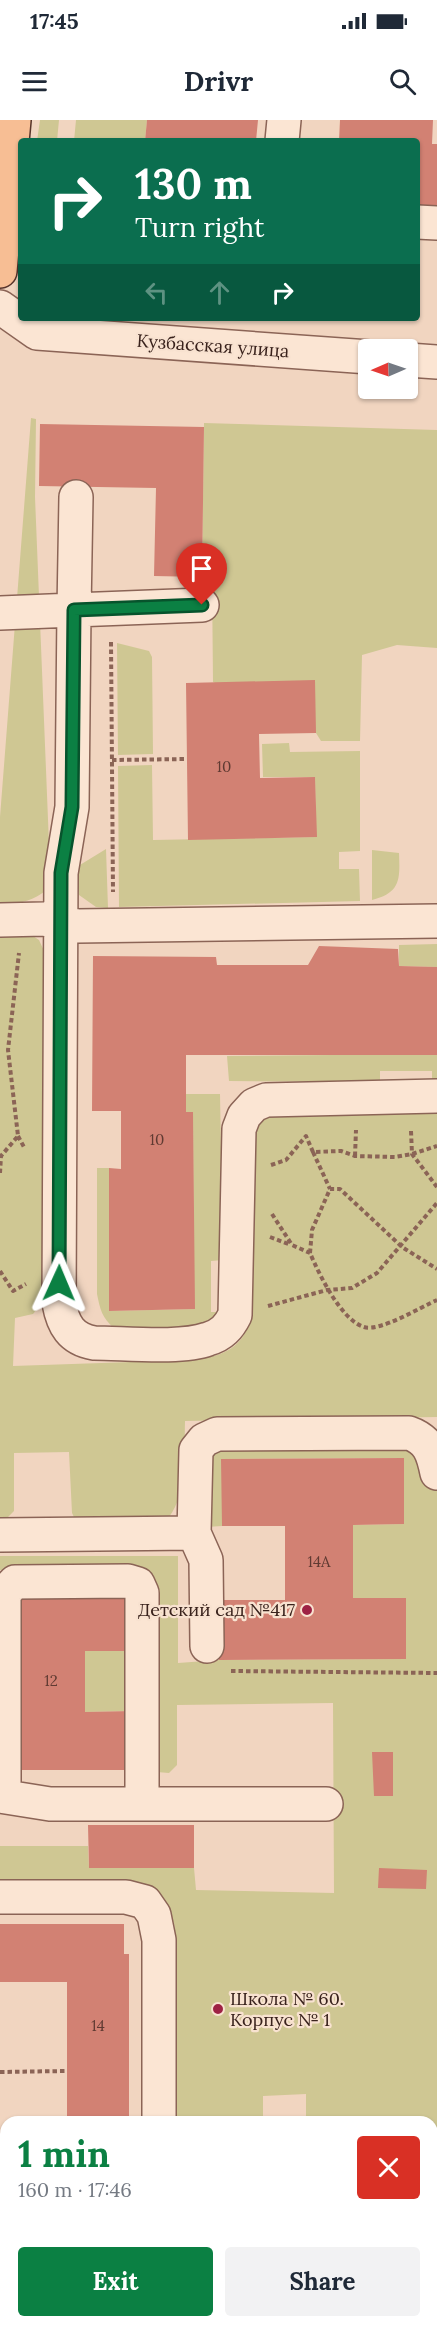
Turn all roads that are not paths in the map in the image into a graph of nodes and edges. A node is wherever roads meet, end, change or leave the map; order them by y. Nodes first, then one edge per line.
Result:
1 (14, 120) edge
2 (284, 120) edge
3 (282, 138) edge
4 (420, 222) edge
5 (437, 223) edge
6 (8, 251) edge
7 (0, 307) edge
8 (18, 320) edge
9 (20, 321) edge
10 (358, 356) edge
11 (418, 361) edge
12 (437, 362) edge
13 (76, 497) dead end
14 (202, 605) dead end
15 (74, 610) junction
16 (0, 614) edge
17 (12, 920) edge
18 (437, 921) edge
19 (63, 924) junction
20 (437, 1096) edge
21 (437, 1473) edge
22 (194, 1533) junction
23 (0, 1535) edge
24 (207, 1646) road end
25 (2, 1796) edge
26 (142, 1804) junction
27 (326, 1804) dead end
28 (0, 1897) edge
29 (159, 2116) edge

1 - 6 main road
2 - 3 street
4 - 5 street
7 - 8 street, Кузбасская улица
9 - 10 street, Кузбасская улица
11 - 12 street
13 - 15 street
14 - 15 street
15 - 16 street
15 - 19 street
17 - 19 street
18 - 19 street
19 - 20 street
21 - 22 street
22 - 23 street
22 - 24 street
25 - 26 street
25 - 26 street
26 - 27 street
28 - 29 street

